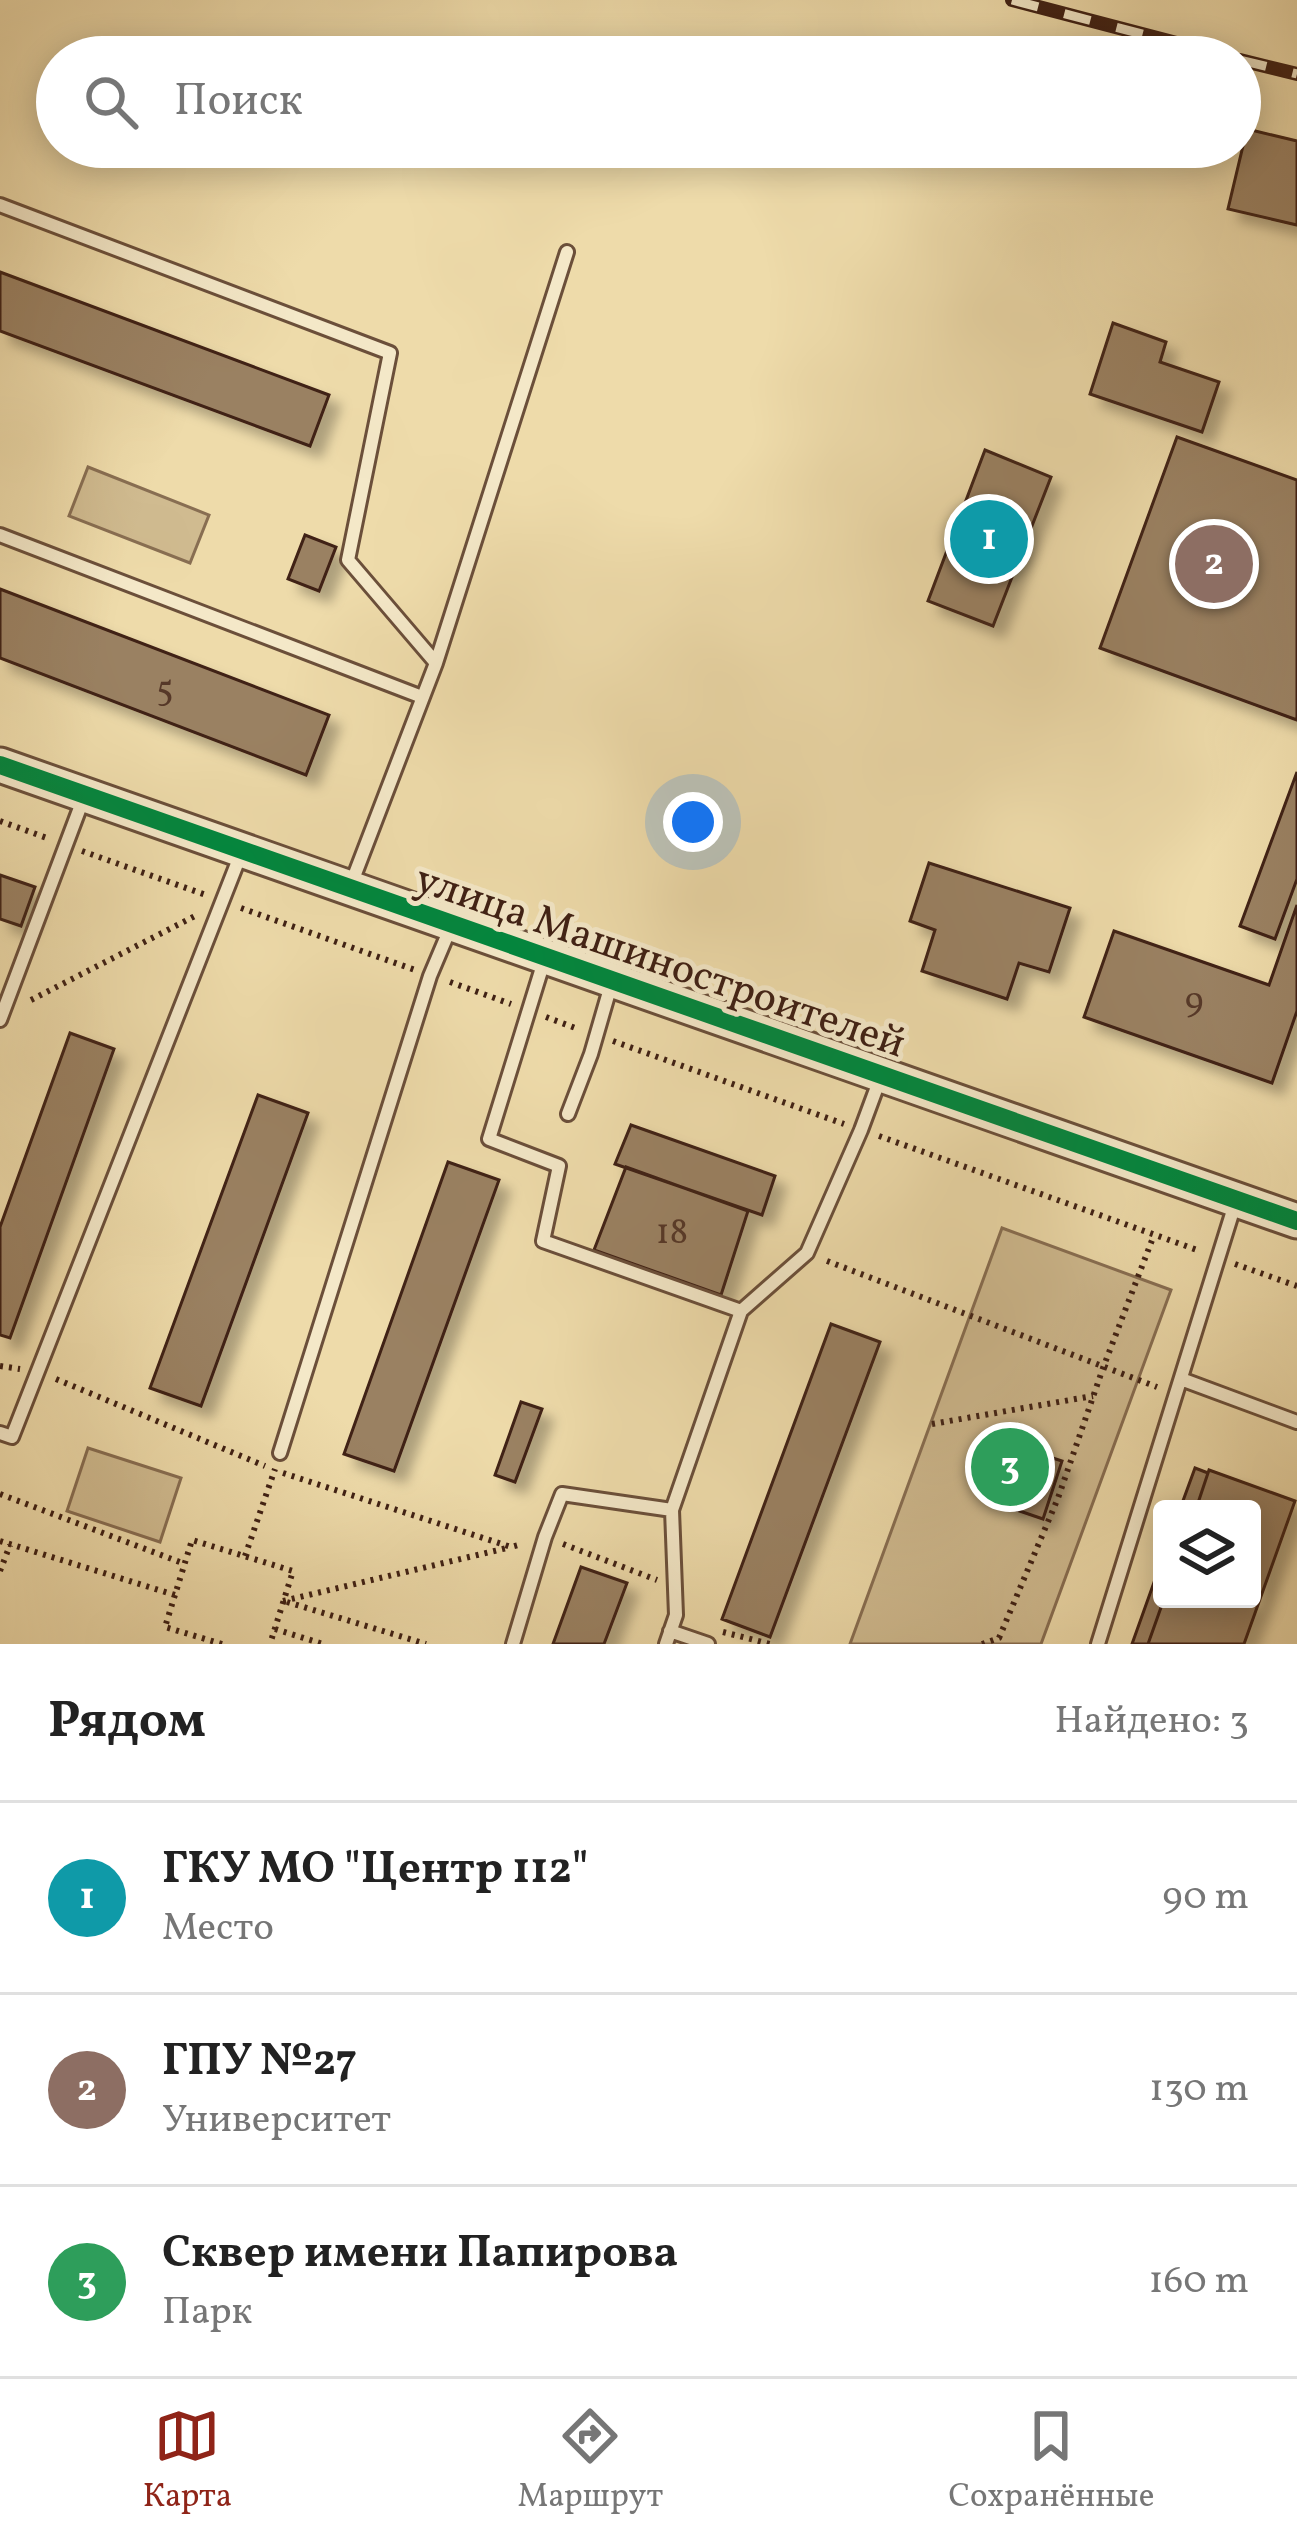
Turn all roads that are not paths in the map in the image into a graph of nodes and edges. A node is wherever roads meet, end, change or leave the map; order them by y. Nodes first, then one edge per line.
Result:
1 (0, 205) edge
2 (567, 252) dead end
3 (0, 535) edge
4 (436, 663) junction
5 (422, 697) junction
6 (0, 765) edge
7 (85, 795) junction
8 (243, 850) junction
9 (349, 888) junction
10 (452, 924) junction
11 (545, 956) junction
12 (612, 980) junction
13 (1, 1018) edge
14 (881, 1075) junction
15 (568, 1114) dead end
16 (1237, 1199) junction
17 (1297, 1221) edge
18 (741, 1311) junction
19 (1181, 1379) junction
20 (1297, 1422) edge
21 (0, 1432) edge
22 (280, 1453) road end
23 (672, 1510) junction
24 (668, 1637) edge
25 (513, 1644) edge
26 (708, 1644) edge
27 (1098, 1644) edge

1 - 4 lane
2 - 4 lane
3 - 5 lane
4 - 5 lane
5 - 9 lane
6 - 7 street, улица Машиностроителей
7 - 8 street, улица Машиностроителей
7 - 13 lane
8 - 9 street, улица Машиностроителей
8 - 21 lane
9 - 10 street, улица Машиностроителей
10 - 11 street, улица Машиностроителей
10 - 22 lane
11 - 12 street, улица Машиностроителей
11 - 18 lane
12 - 14 street, улица Машиностроителей
12 - 15 lane
14 - 16 street, улица Машиностроителей
14 - 18 lane
16 - 17 street, улица Машиностроителей
16 - 19 lane
18 - 23 lane
19 - 20 lane
19 - 27 lane
23 - 24 lane
23 - 25 lane
24 - 26 lane

